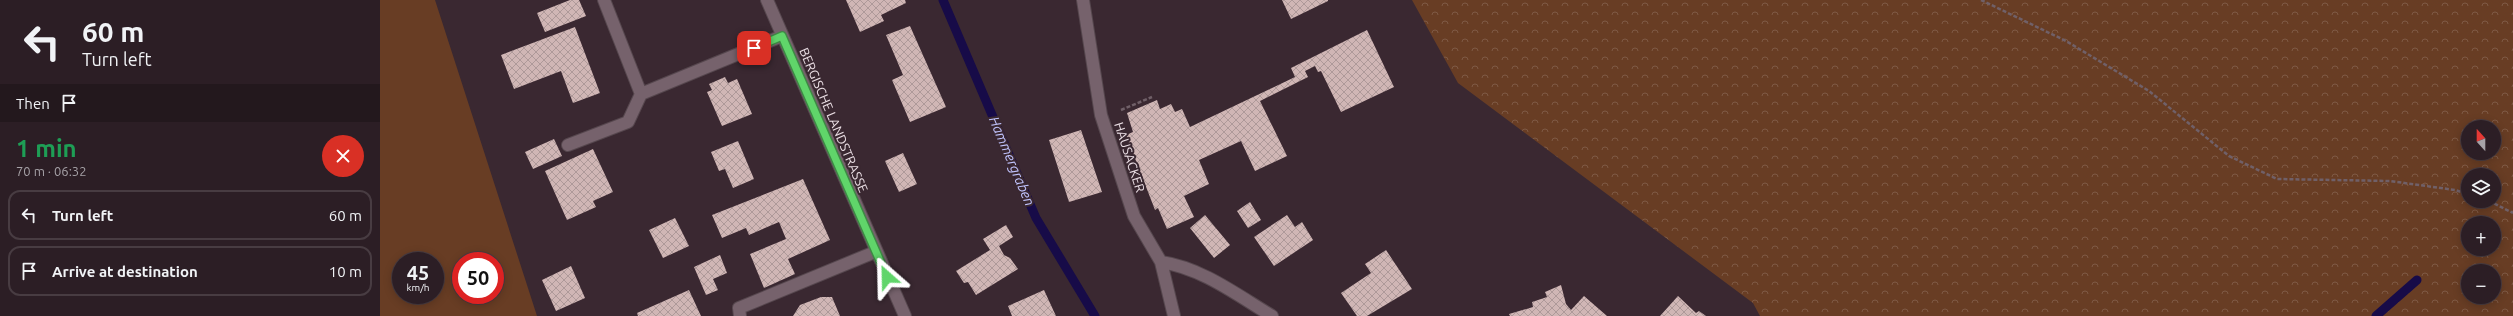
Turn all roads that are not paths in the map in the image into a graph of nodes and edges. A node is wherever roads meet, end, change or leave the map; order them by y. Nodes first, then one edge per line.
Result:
1 (604, 0) edge
2 (767, 0) edge
3 (1083, 0) edge
4 (782, 36) junction
5 (641, 94) junction
6 (568, 145) dead end
7 (875, 252) junction
8 (1161, 262) junction
9 (740, 316) edge
10 (905, 316) edge
11 (1174, 316) edge
12 (1272, 316) edge

1 - 5 street
2 - 4 street, BERGISCHE LANDSTRASSE
3 - 8 street, HAUSACKER
4 - 5 street
4 - 7 street, BERGISCHE LANDSTRASSE
5 - 6 street
7 - 9 street
7 - 10 street, BERGISCHE LANDSTRASSE
8 - 11 street, HAUSACKER
8 - 12 street

